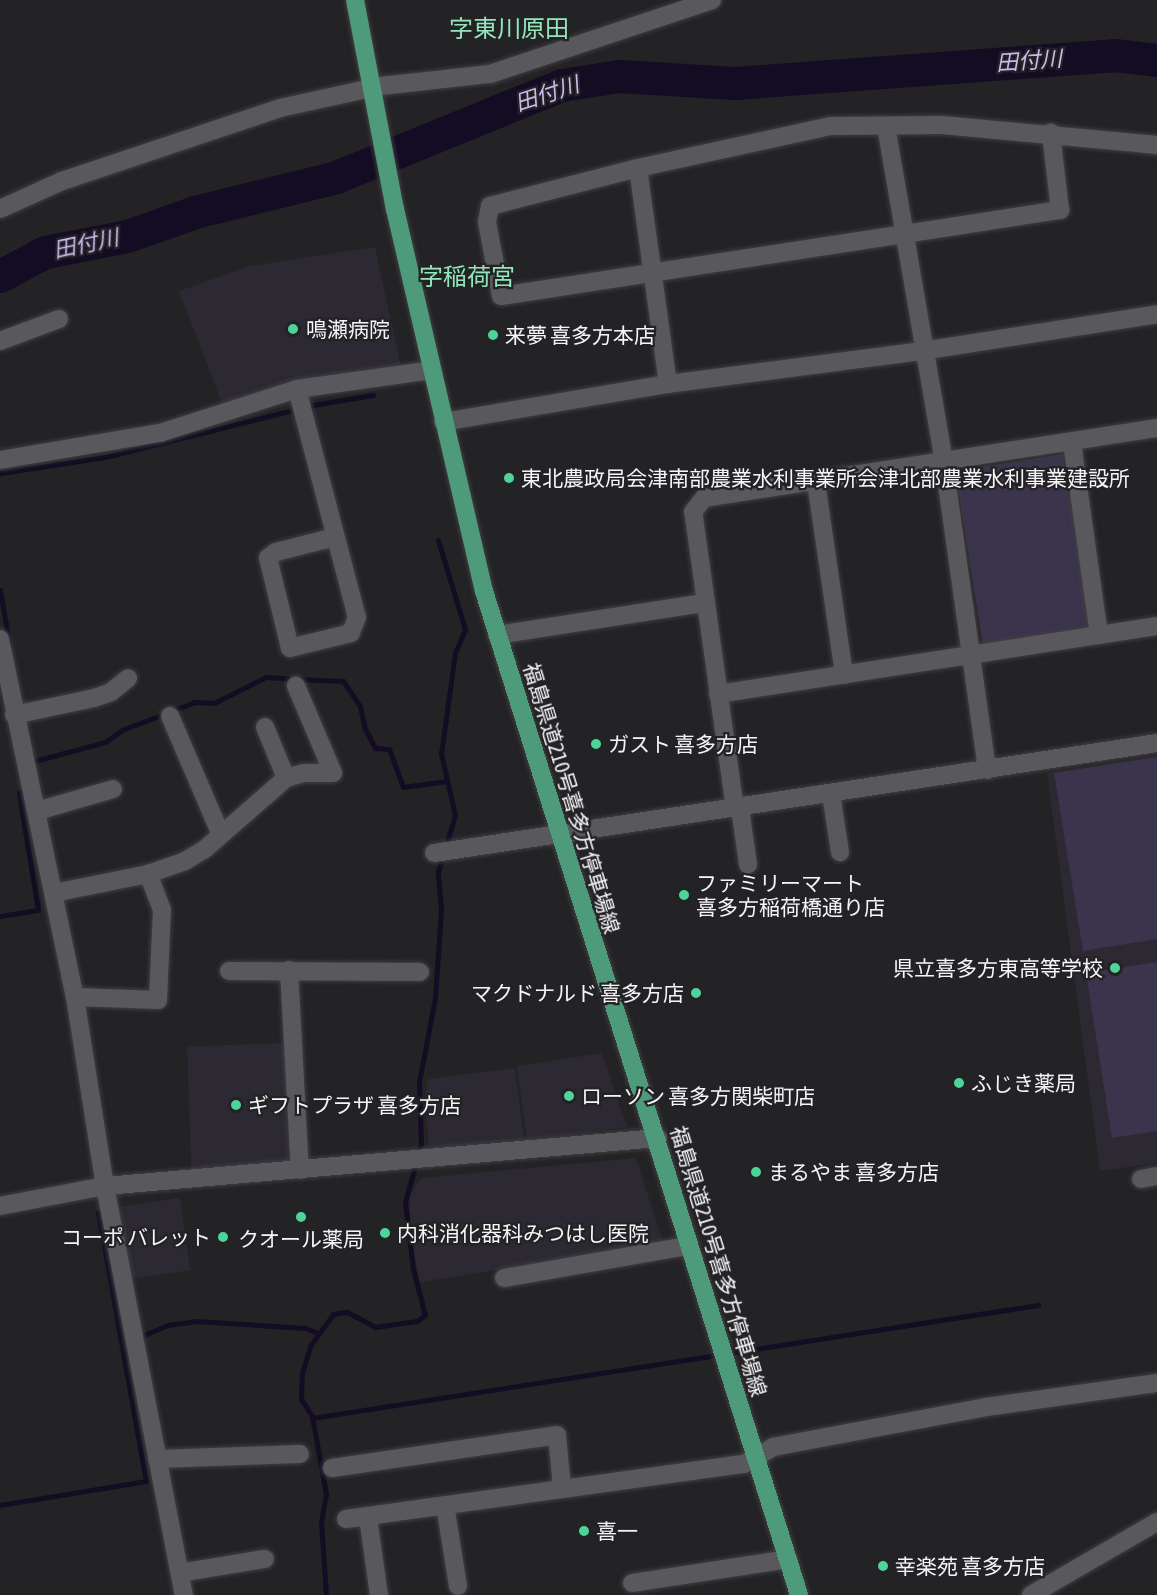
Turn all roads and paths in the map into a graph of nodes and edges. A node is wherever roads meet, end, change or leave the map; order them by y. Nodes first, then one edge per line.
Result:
1 (355, 0) edge
2 (712, 0) edge
3 (371, 88) junction
4 (886, 126) junction
5 (1051, 133) junction
6 (1157, 145) edge
7 (638, 168) junction
8 (0, 209) edge
9 (903, 233) junction
10 (653, 273) junction
11 (1157, 314) edge
12 (59, 319) dead end
13 (0, 342) edge
14 (922, 351) junction
15 (432, 370) junction
16 (668, 384) junction
17 (297, 389) junction
18 (442, 422) junction
19 (1157, 428) edge
20 (1072, 443) junction
21 (0, 460) edge
22 (944, 463) junction
23 (816, 482) junction
24 (335, 537) junction
25 (704, 603) junction
26 (1157, 626) edge
27 (1099, 634) junction
28 (497, 635) junction
29 (0, 639) edge
30 (973, 655) junction
31 (844, 675) junction
32 (129, 678) dead end
33 (296, 686) dead end
34 (718, 694) junction
35 (15, 715) junction
36 (170, 716) dead end
37 (265, 727) dead end
38 (1157, 743) edge
39 (987, 770) junction
40 (286, 778) junction
41 (113, 789) dead end
42 (831, 794) junction
43 (737, 808) junction
44 (37, 811) junction
45 (221, 835) junction
46 (558, 837) junction
47 (840, 852) dead end
48 (434, 853) dead end
49 (748, 864) dead end
50 (148, 874) junction
51 (54, 893) junction
52 (288, 970) junction
53 (229, 971) dead end
54 (420, 972) dead end
55 (75, 997) junction
56 (658, 1138) junction
57 (300, 1170) junction
58 (105, 1186) junction
59 (0, 1206) edge
60 (687, 1246) junction
61 (504, 1278) dead end
62 (1157, 1383) edge
63 (300, 1454) dead end
64 (755, 1457) junction
65 (157, 1459) junction
66 (332, 1468) dead end
67 (562, 1488) junction
68 (445, 1505) junction
69 (369, 1517) junction
70 (346, 1519) dead end
71 (1157, 1522) edge
72 (265, 1558) dead end
73 (788, 1559) junction
74 (180, 1574) junction
75 (632, 1583) dead end
76 (458, 1586) dead end
77 (183, 1595) edge
78 (380, 1595) edge
79 (799, 1595) edge
80 (1030, 1595) edge

1 - 3 main road, 福島県道210号喜多方停車場線
2 - 3 street
3 - 8 street
3 - 15 main road, 福島県道210号喜多方停車場線
4 - 5 street
4 - 7 street
4 - 9 street
5 - 6 street
5 - 9 street
7 - 10 street
7 - 10 street
9 - 10 street
9 - 14 street
10 - 16 street
11 - 14 street
12 - 13 street
14 - 16 street
14 - 22 street
15 - 17 street
15 - 18 main road, 福島県道210号喜多方停車場線
16 - 18 street
17 - 21 street
17 - 24 street
18 - 28 main road, 福島県道210号喜多方停車場線
19 - 20 street
20 - 22 street
20 - 27 street
22 - 23 street
22 - 30 street
23 - 25 street
23 - 31 street
24 - 24 street
25 - 28 street
25 - 34 street
26 - 27 street
27 - 30 street
28 - 46 main road, 福島県道210号喜多方停車場線
29 - 35 street
30 - 31 street
30 - 39 street
31 - 34 street
32 - 35 street
33 - 40 street
34 - 43 street
35 - 44 street
36 - 45 street
37 - 40 street
38 - 39 street
39 - 42 street
40 - 45 street
41 - 44 street
42 - 43 street
42 - 47 street
43 - 46 street
43 - 49 street
44 - 51 street
45 - 50 street
46 - 48 street
46 - 56 main road, 福島県道210号喜多方停車場線
50 - 51 street
50 - 55 street
51 - 55 street
52 - 53 street
52 - 54 street
52 - 57 street
55 - 58 street
56 - 57 street
56 - 60 main road, 福島県道210号喜多方停車場線
57 - 58 street
58 - 59 street
58 - 65 street
60 - 61 street
60 - 64 main road, 福島県道210号喜多方停車場線
62 - 64 street
63 - 65 street
64 - 67 street
64 - 73 main road, 福島県道210号喜多方停車場線
65 - 74 street
66 - 67 street
67 - 68 street
68 - 69 street
68 - 76 street
69 - 70 street
69 - 78 street
71 - 80 street
72 - 74 street
73 - 75 street
73 - 79 main road, 福島県道210号喜多方停車場線
74 - 77 street

